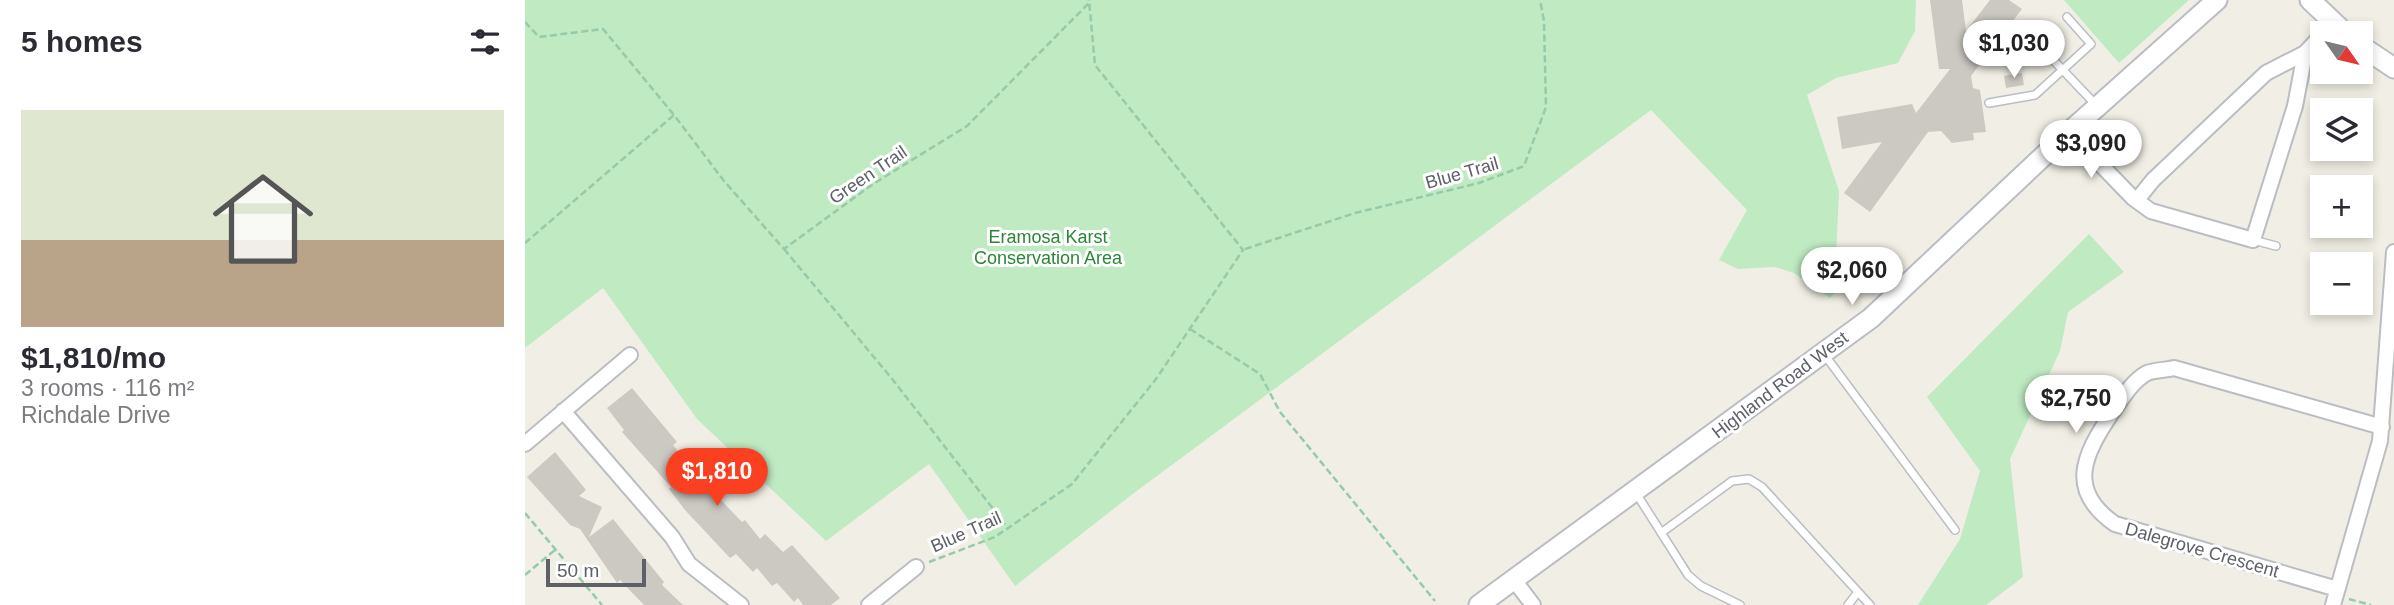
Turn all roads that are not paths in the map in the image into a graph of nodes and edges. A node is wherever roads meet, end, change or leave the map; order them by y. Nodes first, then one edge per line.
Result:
1 (2217, 0) edge
2 (2310, 0) edge
3 (2067, 17) dead end
4 (2324, 21) edge
5 (2037, 43) dead end
6 (2310, 49) edge
7 (2305, 53) junction
8 (2373, 54) edge
9 (2394, 68) edge
10 (2063, 70) junction
11 (1989, 103) dead end
12 (2098, 106) junction
13 (2069, 132) junction
14 (2137, 200) junction
15 (2253, 240) junction
16 (2276, 246) dead end
17 (2394, 251) edge
18 (1823, 354) junction
19 (630, 355) dead end
20 (563, 411) junction
21 (2382, 427) junction
22 (525, 444) edge
23 (1636, 493) junction
24 (1955, 530) dead end
25 (1661, 533) junction
26 (916, 567) road end
27 (1514, 580) junction
28 (1858, 592) junction
29 (2335, 596) edge
30 (741, 605) edge
31 (869, 605) edge
32 (1479, 605) edge
33 (1533, 605) edge
34 (1740, 605) edge
35 (1848, 605) edge
36 (1870, 605) edge

1 - 12 street, Highland Road West
2 - 4 street
3 - 10 lane
5 - 10 lane
6 - 7 street
7 - 14 street
7 - 15 street
8 - 9 street
10 - 11 lane
10 - 12 lane
12 - 13 street, Highland Road West
13 - 14 street
13 - 18 street, Highland Road West
14 - 15 street
15 - 16 lane
17 - 21 street
18 - 23 street, Highland Road West
18 - 24 lane
19 - 20 street
20 - 22 street
20 - 30 street
21 - 29 street
21 - 29 street, Dalegrove Crescent
23 - 25 lane
23 - 27 street, Highland Road West
25 - 28 lane
25 - 34 lane
26 - 31 street
27 - 32 street, Highland Road West
27 - 33 street
28 - 35 lane
28 - 36 lane

